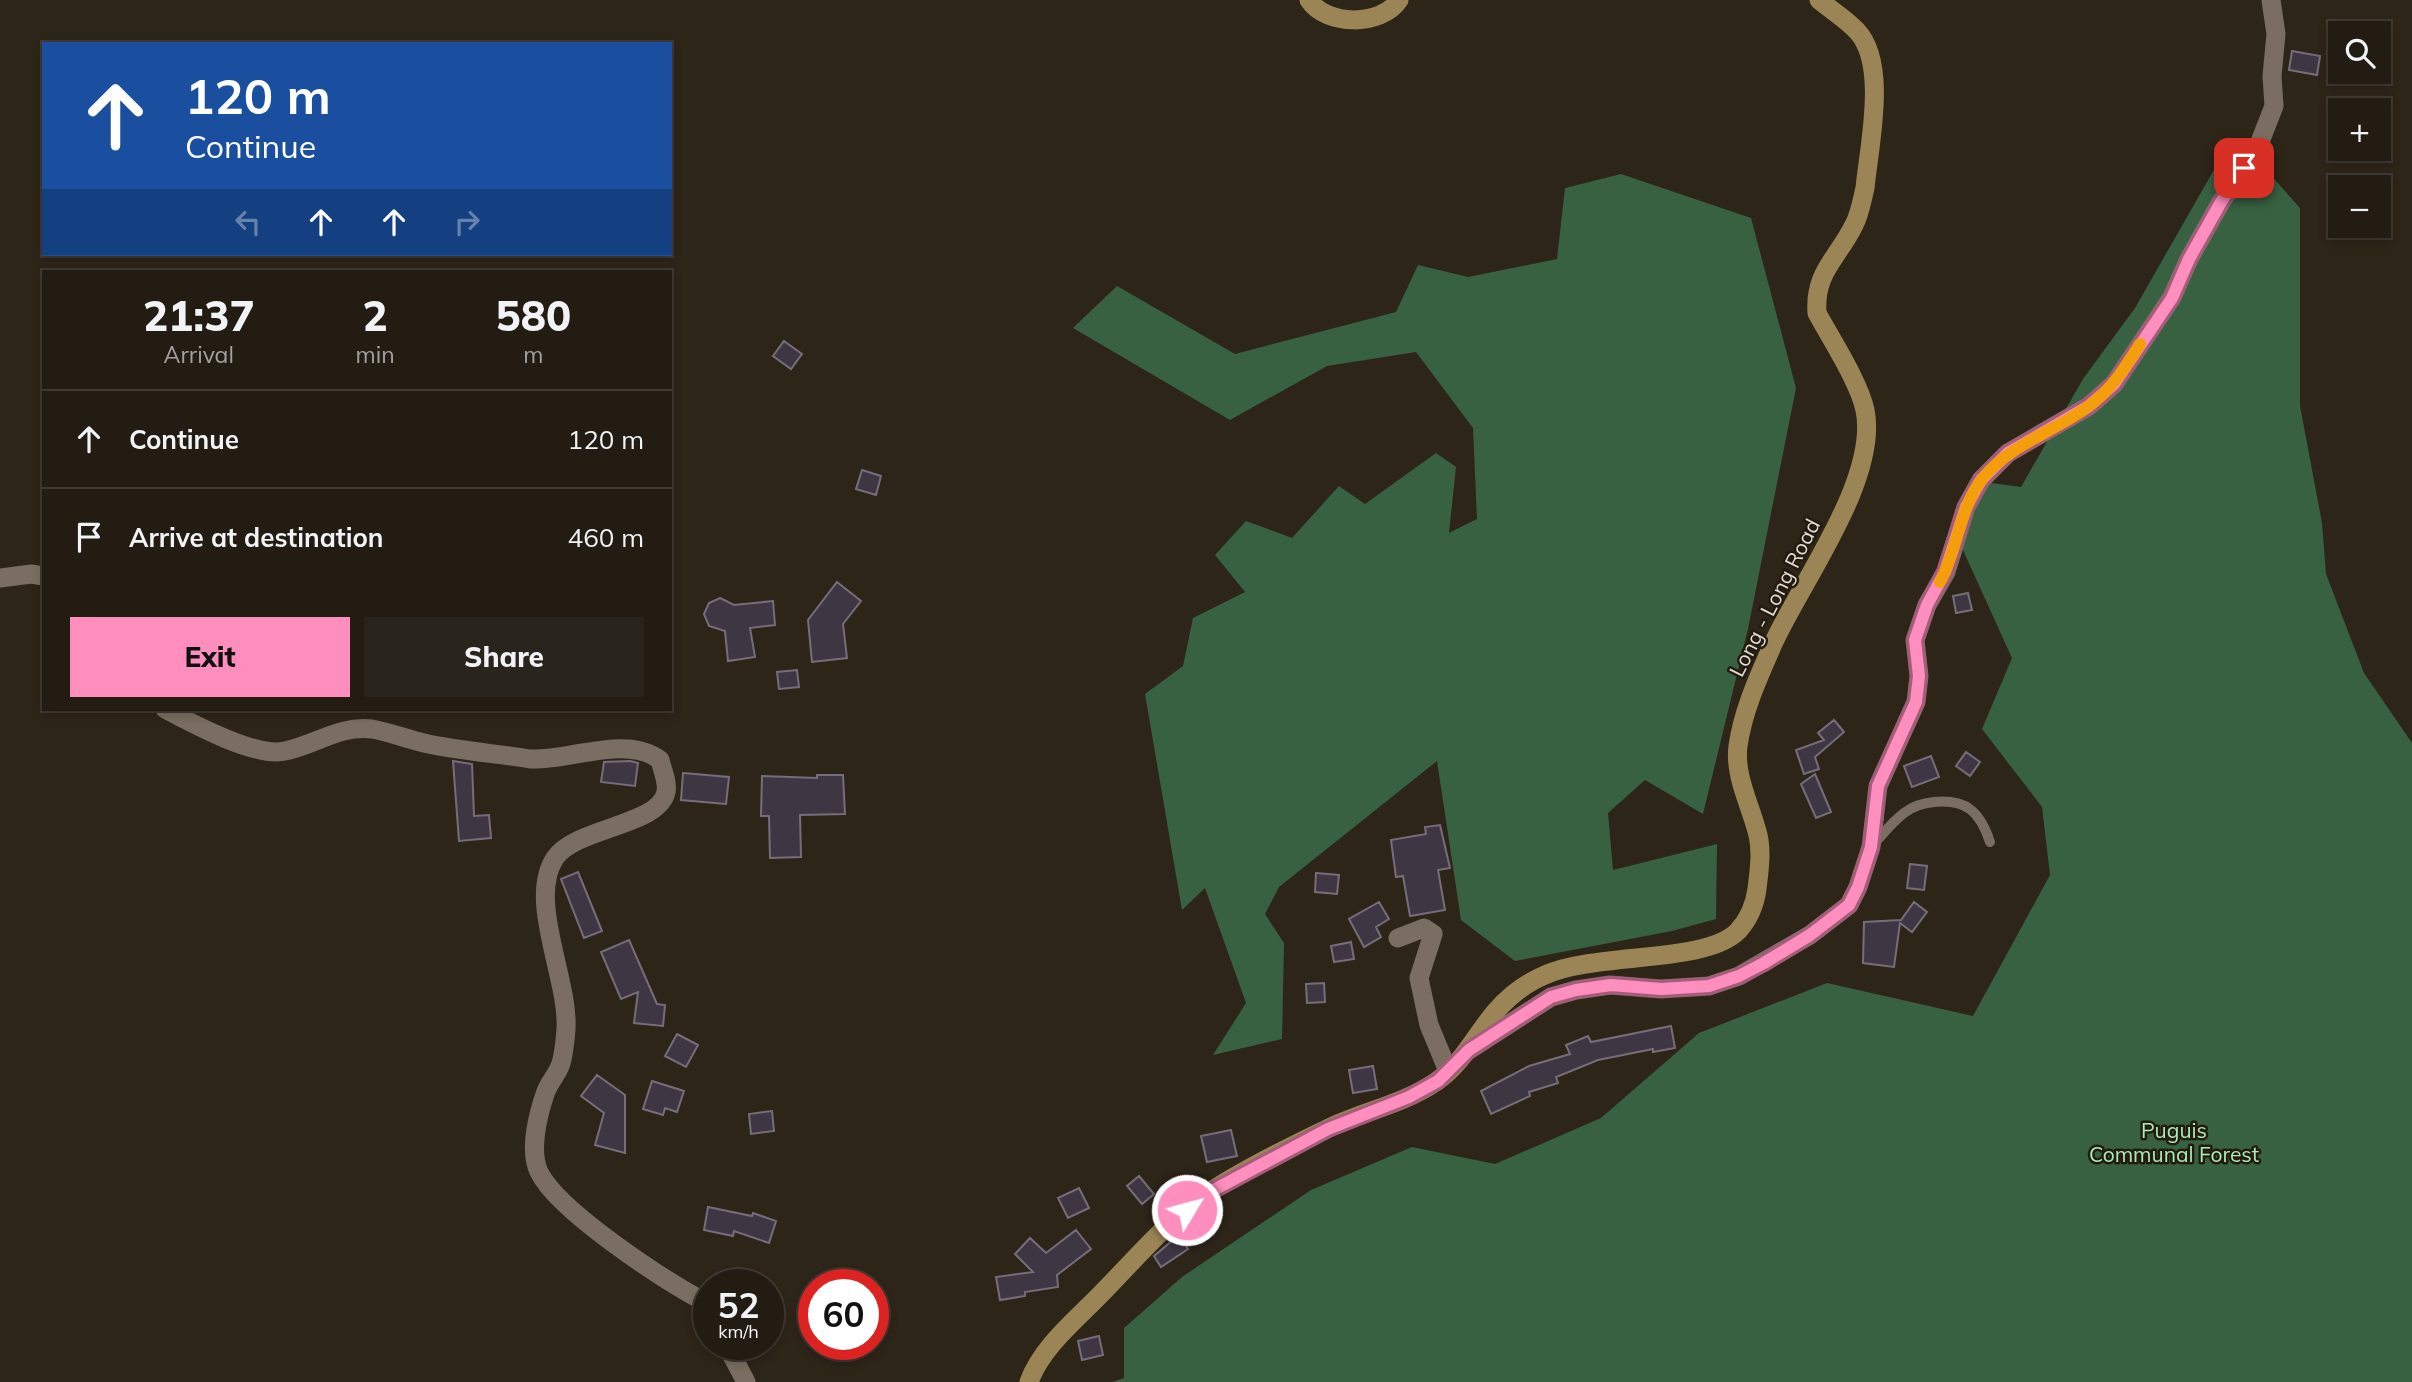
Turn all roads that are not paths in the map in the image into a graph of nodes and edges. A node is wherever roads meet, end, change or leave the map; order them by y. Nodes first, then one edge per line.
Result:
1 (1309, 0) edge
2 (1399, 0) edge
3 (1819, 0) edge
4 (2271, 0) edge
5 (42, 576) edge
6 (0, 578) edge
7 (169, 711) edge
8 (1990, 842) dead end
9 (1871, 847) junction
10 (1398, 938) dead end
11 (1469, 1050) junction
12 (1448, 1071) junction
13 (693, 1295) edge
14 (734, 1360) edge
15 (746, 1382) edge
16 (1029, 1382) edge

1 - 2 main road
3 - 11 main road, Long - Long Road
4 - 9 street
5 - 6 street
7 - 13 street
8 - 9 lane
9 - 11 street
10 - 12 street
11 - 12 main road, Long - Long Road
12 - 16 main road, Long - Long Road
14 - 15 street

